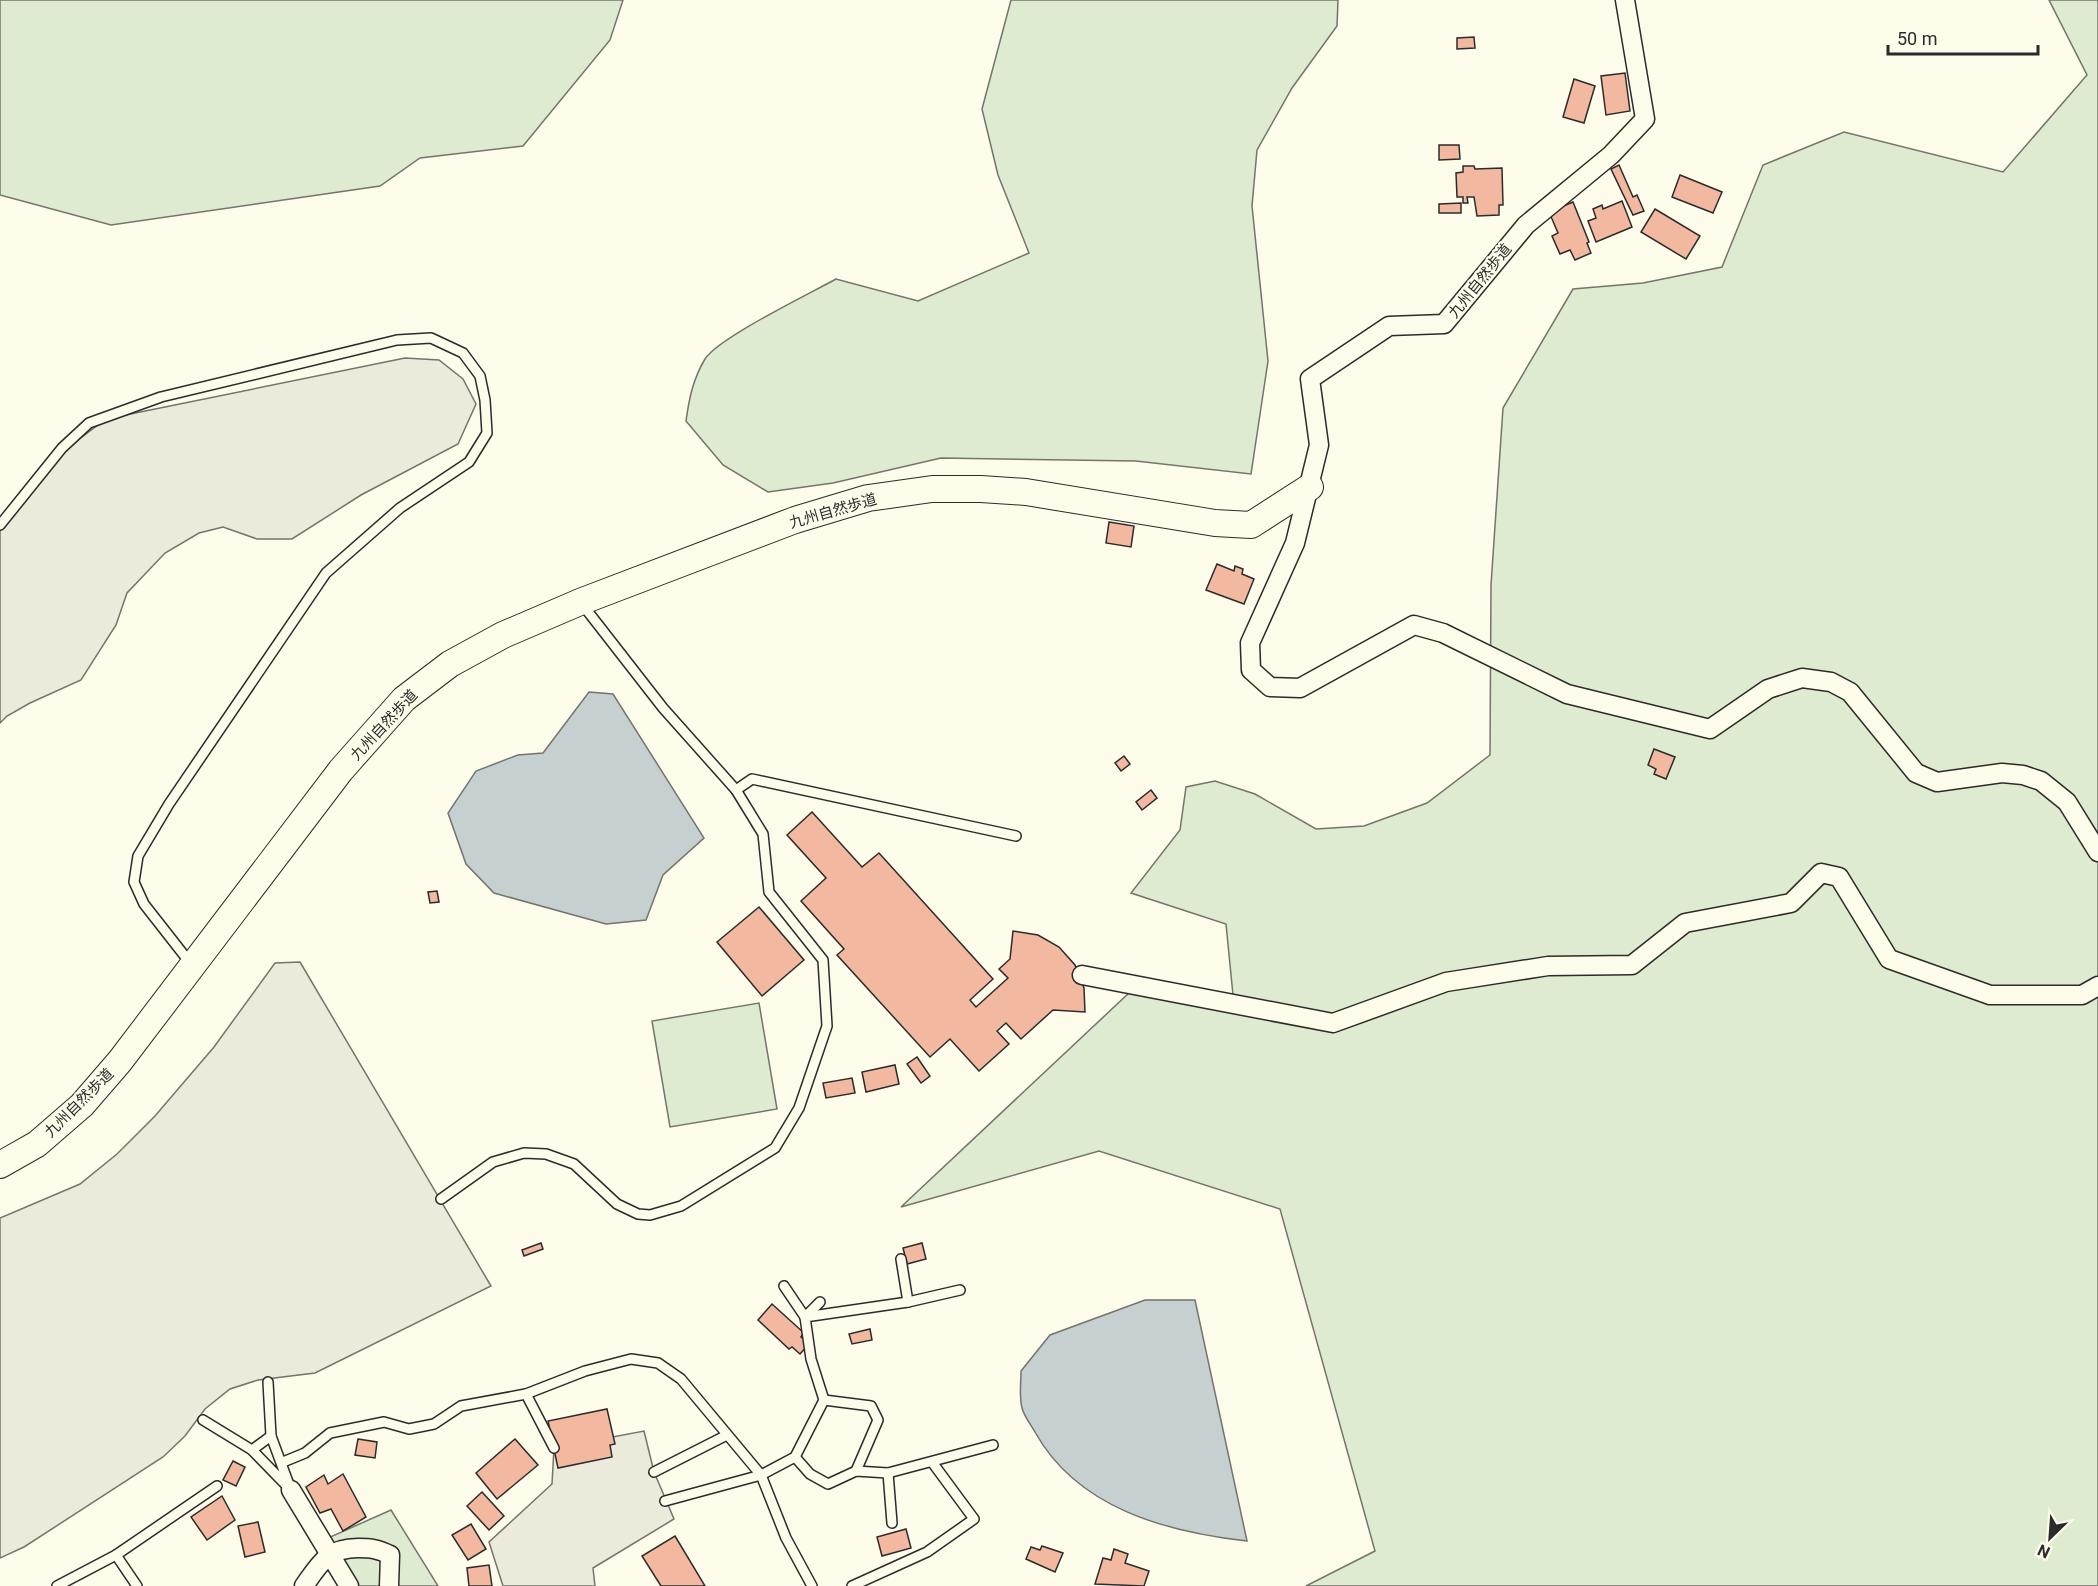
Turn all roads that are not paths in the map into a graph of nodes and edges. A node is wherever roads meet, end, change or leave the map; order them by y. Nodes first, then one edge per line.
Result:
1 (1625, 0) edge
2 (1310, 487) junction
3 (0, 525) edge
4 (580, 602) junction
5 (736, 790) junction
6 (1016, 836) dead end
7 (2098, 852) edge
8 (193, 966) junction
9 (1082, 975) dead end
10 (2098, 986) edge
11 (0, 1165) edge
12 (441, 1199) dead end
13 (901, 1259) dead end
14 (784, 1286) dead end
15 (960, 1290) dead end
16 (820, 1302) dead end
17 (908, 1302) junction
18 (805, 1317) junction
19 (268, 1382) dead end
20 (526, 1394) junction
21 (824, 1400) junction
22 (203, 1420) dead end
23 (727, 1435) junction
24 (271, 1436) junction
25 (993, 1445) dead end
26 (554, 1448) dead end
27 (252, 1450) junction
28 (795, 1457) junction
29 (283, 1462) junction
30 (932, 1462) junction
31 (856, 1471) junction
32 (654, 1472) dead end
33 (888, 1473) junction
34 (761, 1475) junction
35 (217, 1486) dead end
36 (291, 1490) junction
37 (665, 1501) dead end
38 (892, 1523) dead end
39 (329, 1554) junction
40 (116, 1555) junction
41 (57, 1586) edge
42 (136, 1586) edge
43 (304, 1586) edge
44 (349, 1586) edge
45 (389, 1586) edge
46 (812, 1586) edge
47 (852, 1586) edge

1 - 2 street, 九州自然歩道
2 - 4 street, 九州自然歩道
2 - 7 street
3 - 8 lane
4 - 5 lane
4 - 8 street, 九州自然歩道
5 - 6 lane
5 - 12 lane
8 - 11 street, 九州自然歩道
9 - 10 street
13 - 17 lane
14 - 18 lane
15 - 17 lane
16 - 18 lane
17 - 18 lane
18 - 21 lane
19 - 24 lane
20 - 23 lane
20 - 26 lane
20 - 29 lane
21 - 28 lane
21 - 31 lane
22 - 27 lane
23 - 32 lane
23 - 34 lane
24 - 27 lane
24 - 29 lane
25 - 30 lane
27 - 36 lane
28 - 31 lane
28 - 34 lane
29 - 36 lane
30 - 33 lane
30 - 47 lane
31 - 33 lane
33 - 38 lane
34 - 37 lane
34 - 46 lane
35 - 40 lane
36 - 39 street
39 - 43 street
39 - 44 street
39 - 45 street
40 - 41 lane
40 - 42 lane

